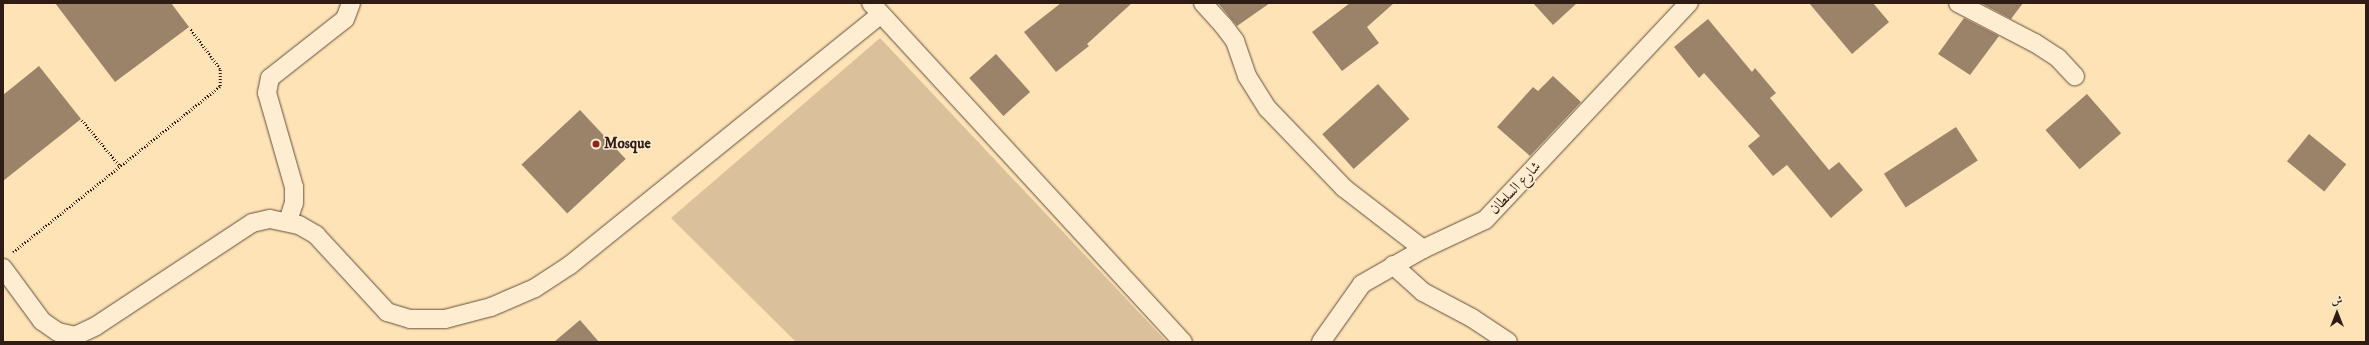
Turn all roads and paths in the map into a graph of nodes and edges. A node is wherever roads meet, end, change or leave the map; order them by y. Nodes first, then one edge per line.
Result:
1 (351, 3) edge
2 (1203, 3) edge
3 (1689, 3) edge
4 (1958, 3) edge
5 (876, 9) edge
6 (190, 29) dead end
7 (2075, 76) dead end
8 (82, 120) dead end
9 (120, 166) junction
10 (288, 221) junction
11 (1423, 250) junction
12 (7, 261) edge
13 (1393, 266) junction
14 (1183, 342) edge
15 (1320, 342) edge
16 (1508, 342) edge

1 - 10 street
2 - 11 street
3 - 11 street, شارع السلطان
4 - 7 street
5 - 10 street
5 - 14 street
6 - 9 path
8 - 9 path
9 - 12 path
10 - 12 street
11 - 13 street, شارع السلطان
13 - 15 street, شارع السلطان
13 - 16 street

